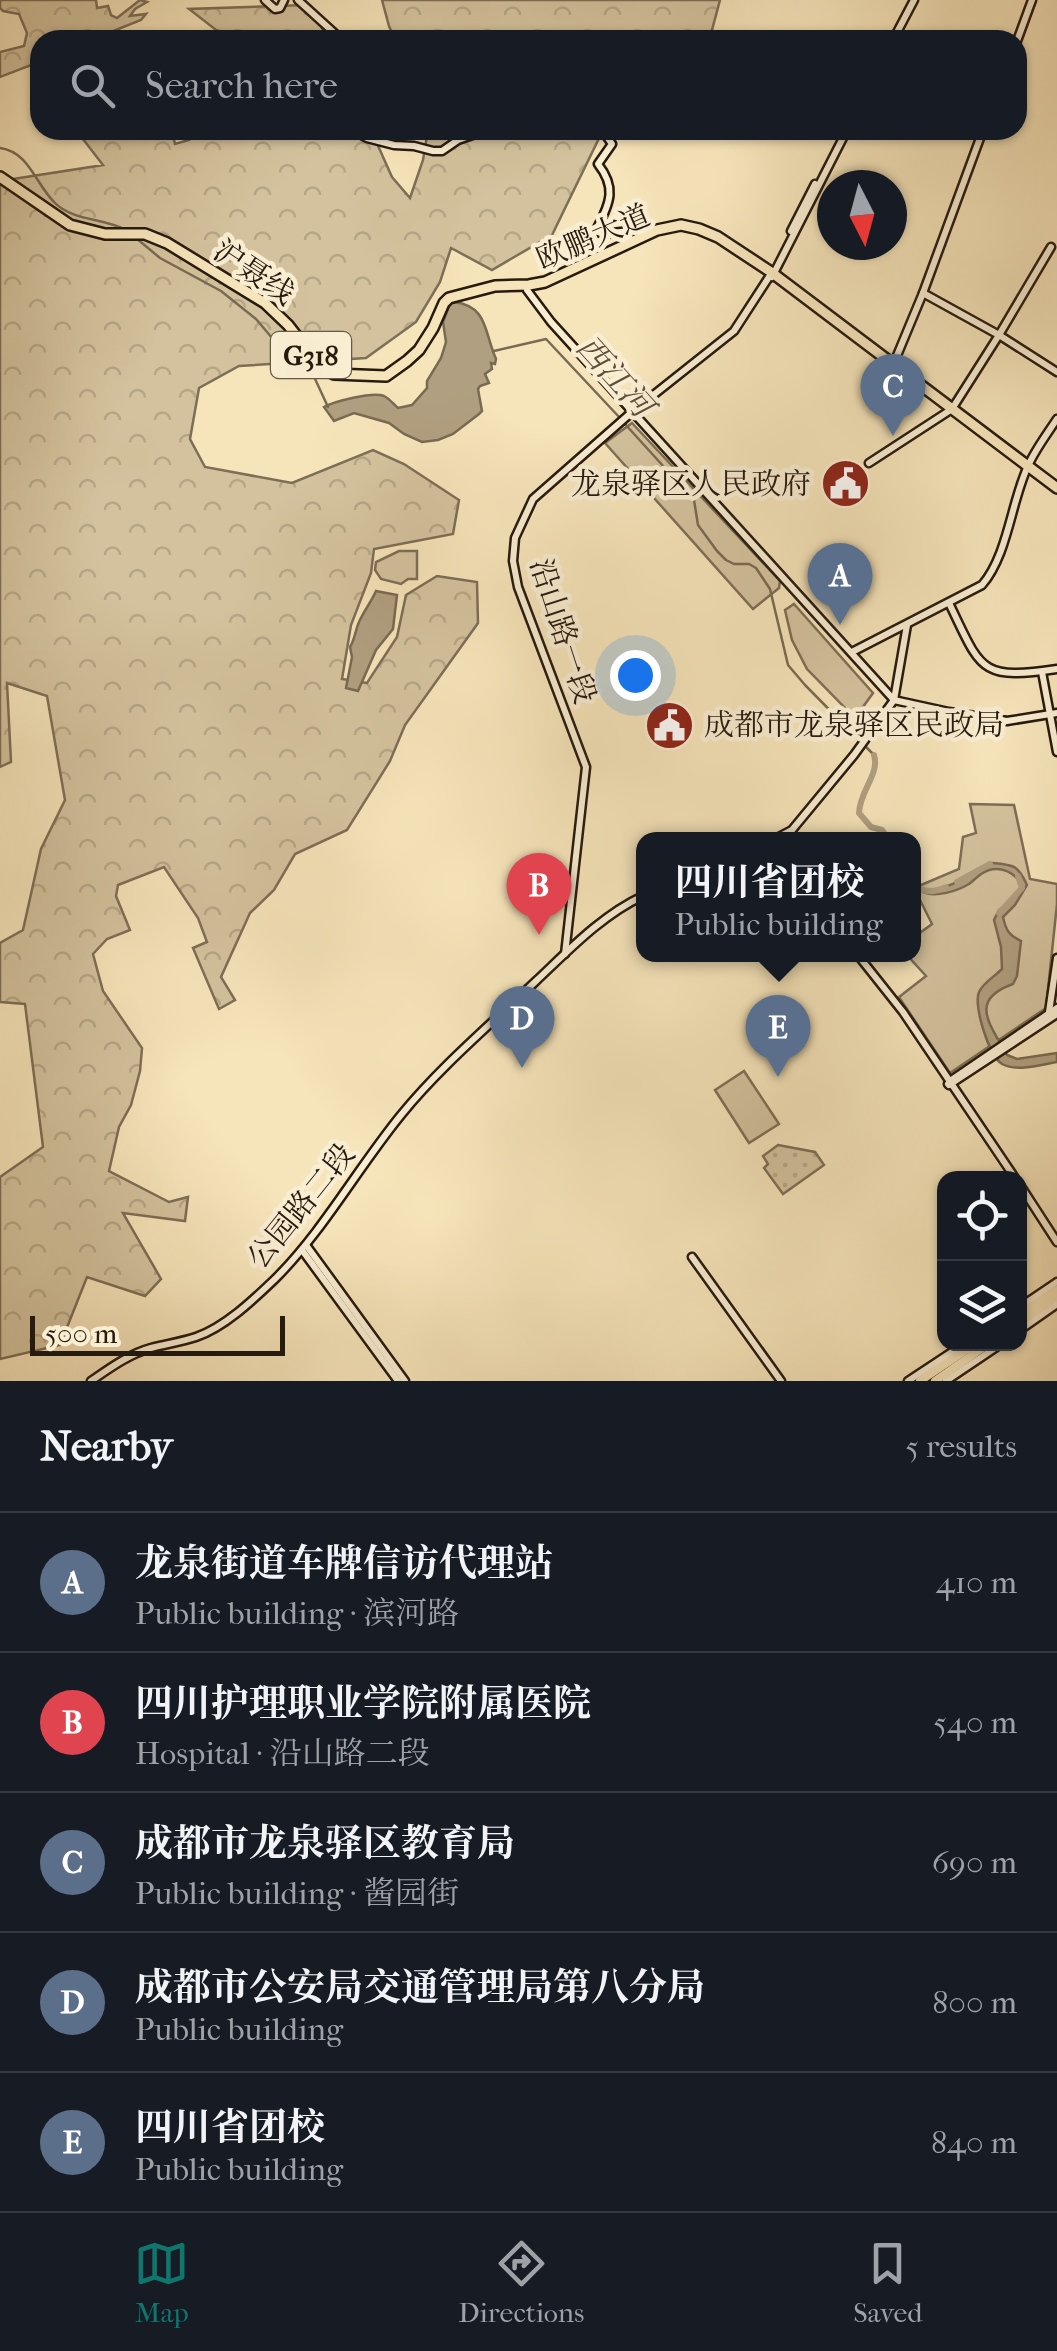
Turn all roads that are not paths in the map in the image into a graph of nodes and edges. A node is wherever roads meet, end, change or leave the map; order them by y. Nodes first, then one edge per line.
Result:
1 (265, 0) edge
2 (284, 0) edge
3 (298, 0) edge
4 (912, 0) edge
5 (1032, 0) edge
6 (331, 30) edge
7 (896, 30) edge
8 (1021, 30) edge
9 (376, 140) edge
10 (458, 140) edge
11 (610, 140) edge
12 (840, 140) edge
13 (979, 140) edge
14 (0, 177) edge
15 (652, 232) junction
16 (1050, 247) dead end
17 (770, 275) junction
18 (528, 288) junction
19 (923, 293) junction
20 (999, 335) junction
21 (893, 368) junction
22 (1057, 372) edge
23 (950, 411) junction
24 (632, 412) junction
25 (1057, 419) edge
26 (870, 462) dead end
27 (1027, 468) junction
28 (1057, 492) edge
29 (949, 604) junction
30 (907, 624) junction
31 (852, 652) junction
32 (1057, 669) edge
33 (1042, 672) junction
34 (894, 700) junction
35 (1053, 714) edge
36 (1057, 752) edge
37 (788, 832) edge
38 (636, 899) edge
39 (565, 954) junction
40 (1057, 958) edge
41 (863, 962) edge
42 (1054, 1011) edge
43 (494, 1020) junction
44 (522, 1027) dead end
45 (949, 1082) junction
46 (1007, 1171) edge
47 (1027, 1200) edge
48 (1057, 1246) edge
49 (304, 1247) junction
50 (692, 1257) dead end
51 (1057, 1294) edge
52 (1027, 1308) edge
53 (1027, 1317) edge
54 (1027, 1323) edge
55 (953, 1351) edge
56 (965, 1351) edge
57 (978, 1351) edge
58 (991, 1351) edge
59 (91, 1381) edge
60 (402, 1381) edge
61 (781, 1381) edge
62 (908, 1381) edge
63 (920, 1381) edge
64 (934, 1381) edge
65 (946, 1381) edge

1 - 2 street
3 - 6 street
4 - 7 street
5 - 8 street
9 - 10 street
11 - 15 street
12 - 17 street, 沿山路一段
13 - 19 street
14 - 18 highway, 沪聂线 / G318
15 - 17 highway, 沪聂线 / G318
15 - 18 highway, 沪聂线 / G318
16 - 20 street
17 - 18 highway, 欧鹏大道 / G318
17 - 21 highway, 欧鹏大道 / G318
17 - 24 street, 沿山路一段
18 - 24 street
19 - 20 street
19 - 21 street
20 - 22 street
20 - 23 street
21 - 23 highway, 欧鹏大道 / G318
23 - 26 street
23 - 27 highway, 欧鹏大道 / G318
24 - 31 street
24 - 39 street, 沿山路一段
25 - 27 street
27 - 28 highway, 欧鹏大道 / G318
27 - 29 street
29 - 30 street
29 - 33 street
30 - 31 street
30 - 34 street
31 - 34 street
32 - 33 street
33 - 35 street
34 - 35 street
34 - 37 street
35 - 36 street
38 - 39 street, 公园路二段
39 - 43 street, 公园路二段
40 - 42 street
41 - 45 street
42 - 45 street
43 - 44 street
43 - 49 street, 公园路二段
45 - 46 street
47 - 48 street
49 - 59 street, 公园路二段
49 - 60 street
50 - 61 street
51 - 52 main road
51 - 53 main road
51 - 54 street
55 - 62 street
56 - 63 main road
57 - 64 main road
58 - 65 street

